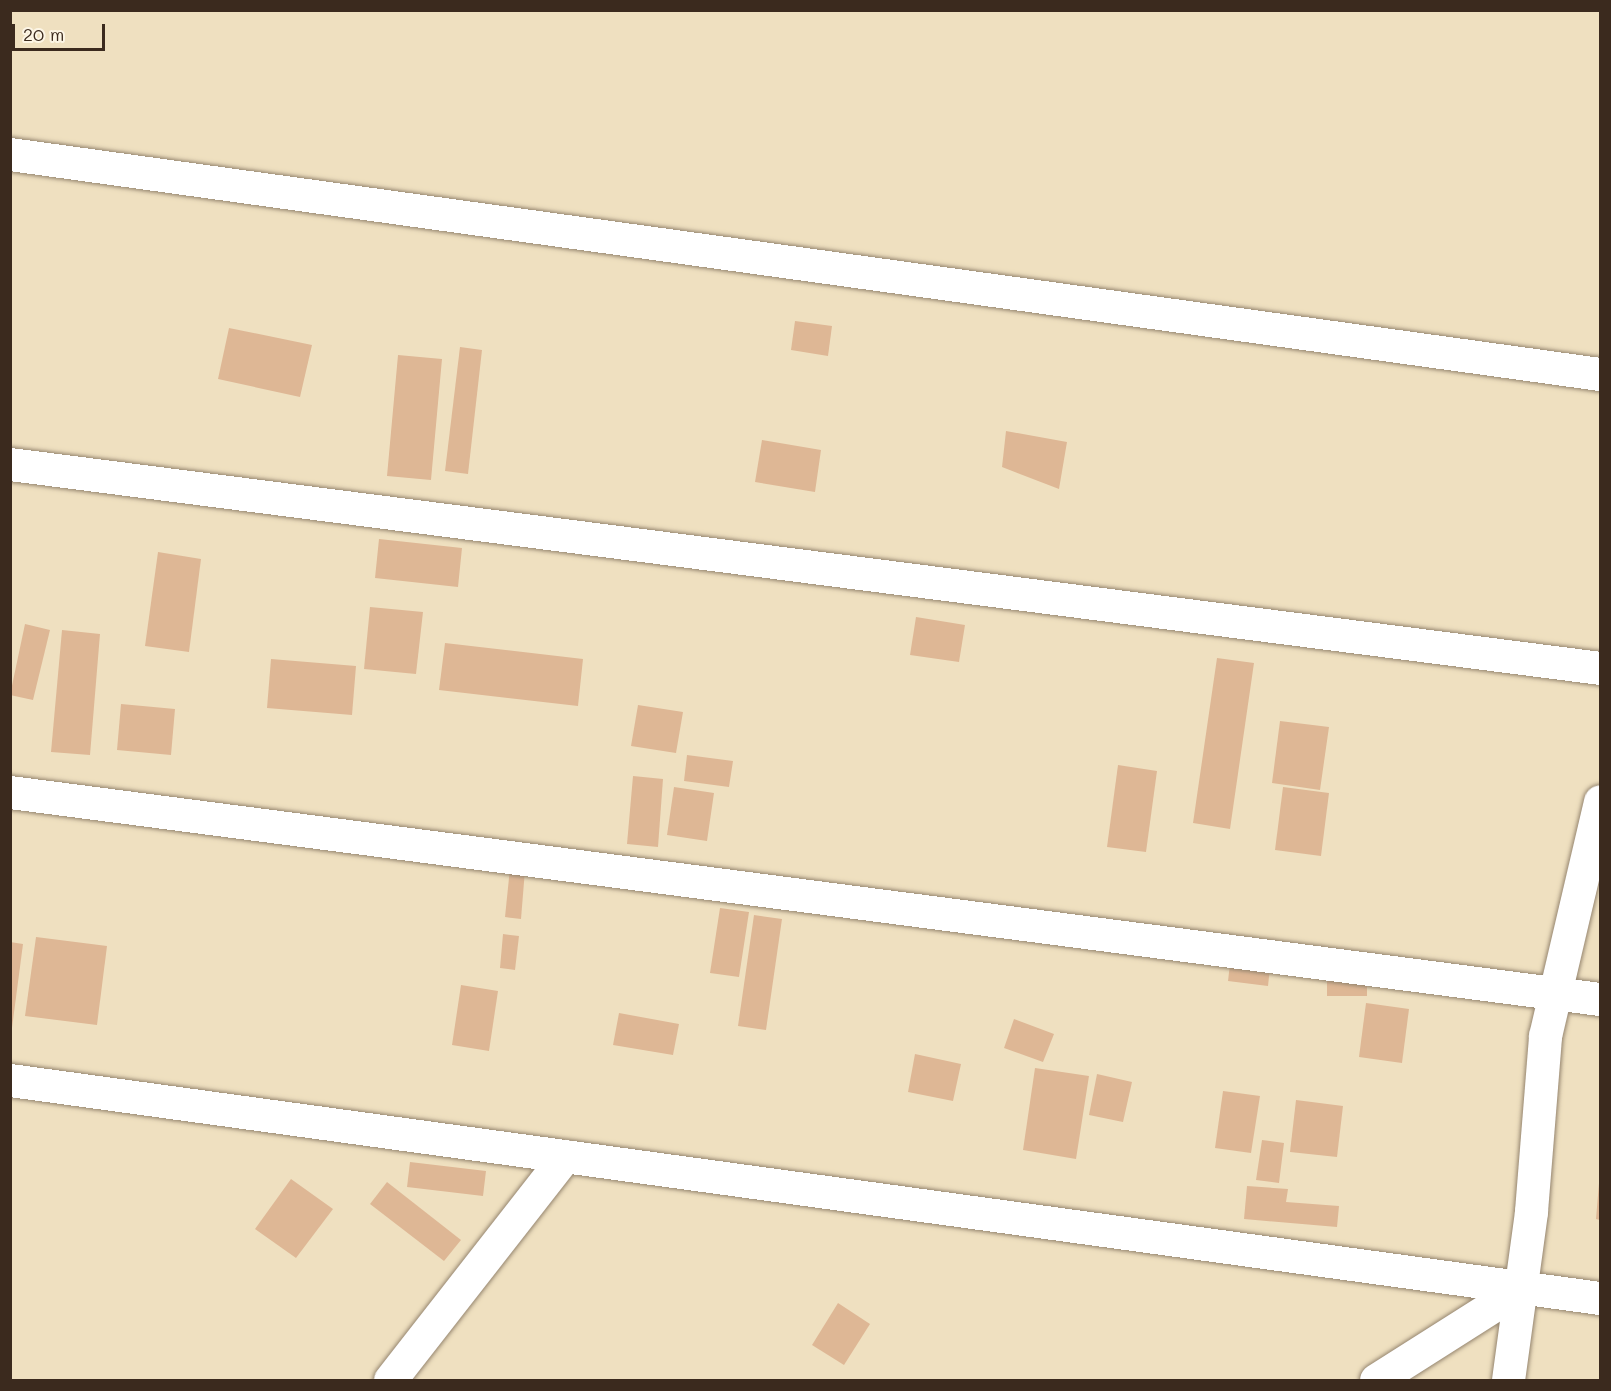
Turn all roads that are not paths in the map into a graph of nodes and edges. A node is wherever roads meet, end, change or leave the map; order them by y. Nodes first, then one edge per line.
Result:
1 (10, 154) edge
2 (1600, 374) edge
3 (10, 464) edge
4 (1600, 668) edge
5 (10, 792) edge
6 (1600, 801) edge
7 (1558, 993) junction
8 (1600, 999) edge
9 (10, 1080) edge
10 (565, 1156) junction
11 (1521, 1288) junction
12 (1600, 1298) edge
13 (390, 1380) edge
14 (1376, 1380) edge
15 (1508, 1380) edge

1 - 2 street
3 - 4 street
5 - 7 street
6 - 7 street
7 - 8 street
7 - 11 street
9 - 10 street
10 - 11 street
10 - 13 street
11 - 12 street
11 - 14 street
11 - 15 street

